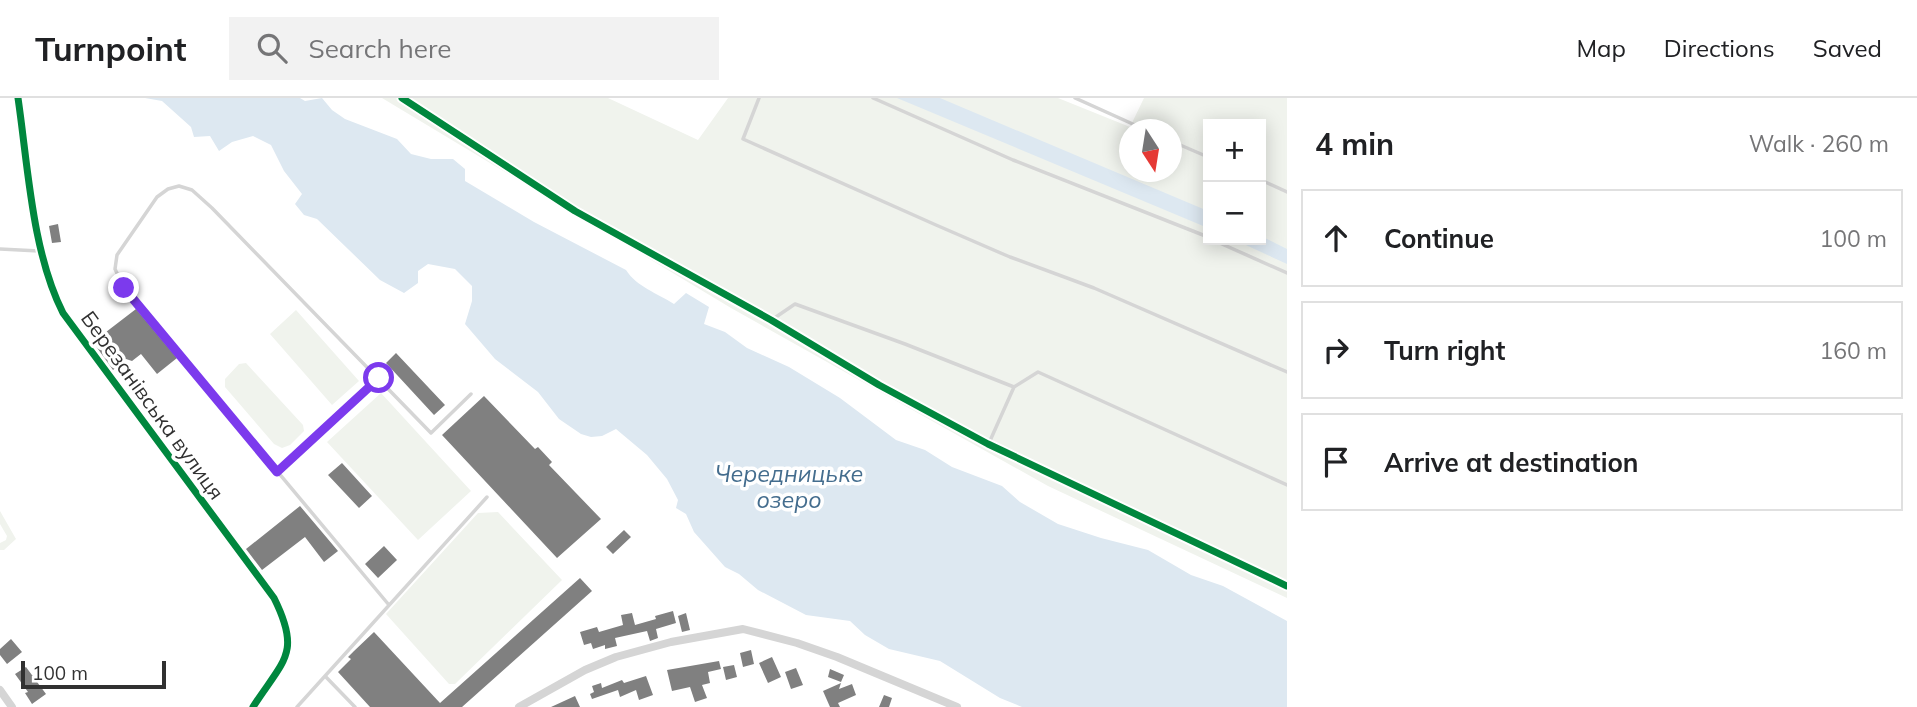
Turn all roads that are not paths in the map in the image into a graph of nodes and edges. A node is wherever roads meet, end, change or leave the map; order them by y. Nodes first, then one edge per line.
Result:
1 (18, 98) edge
2 (401, 98) edge
3 (759, 98) edge
4 (873, 98) edge
5 (1074, 98) edge
6 (1121, 119) edge
7 (1182, 146) edge
8 (1203, 155) edge
9 (1265, 182) edge
10 (1287, 192) edge
11 (1203, 235) edge
12 (1224, 245) edge
13 (0, 249) edge
14 (41, 251) junction
15 (1287, 273) edge
16 (771, 320) junction
17 (1287, 372) edge
18 (379, 378) junction
19 (1014, 387) junction
20 (471, 394) dead end
21 (988, 444) junction
22 (277, 472) junction
23 (1287, 485) edge
24 (487, 498) dead end
25 (1287, 586) edge
26 (389, 605) junction
27 (325, 676) junction
28 (0, 690) edge
29 (12, 707) edge
30 (253, 707) edge
31 (297, 707) edge
32 (355, 707) edge
33 (519, 707) edge
34 (957, 707) edge

1 - 14 street, Березанівська вулиця
2 - 16 street
3 - 17 lane
4 - 11 lane
5 - 6 lane
7 - 8 lane
9 - 10 lane
12 - 15 lane
13 - 14 lane
14 - 30 street, Березанівська вулиця
16 - 19 lane
16 - 21 street
18 - 20 lane
18 - 22 lane
18 - 22 lane
19 - 21 lane
19 - 23 lane
21 - 25 street
22 - 26 lane
24 - 26 lane
26 - 27 lane
27 - 31 lane
27 - 32 lane
28 - 29 street
33 - 34 street

